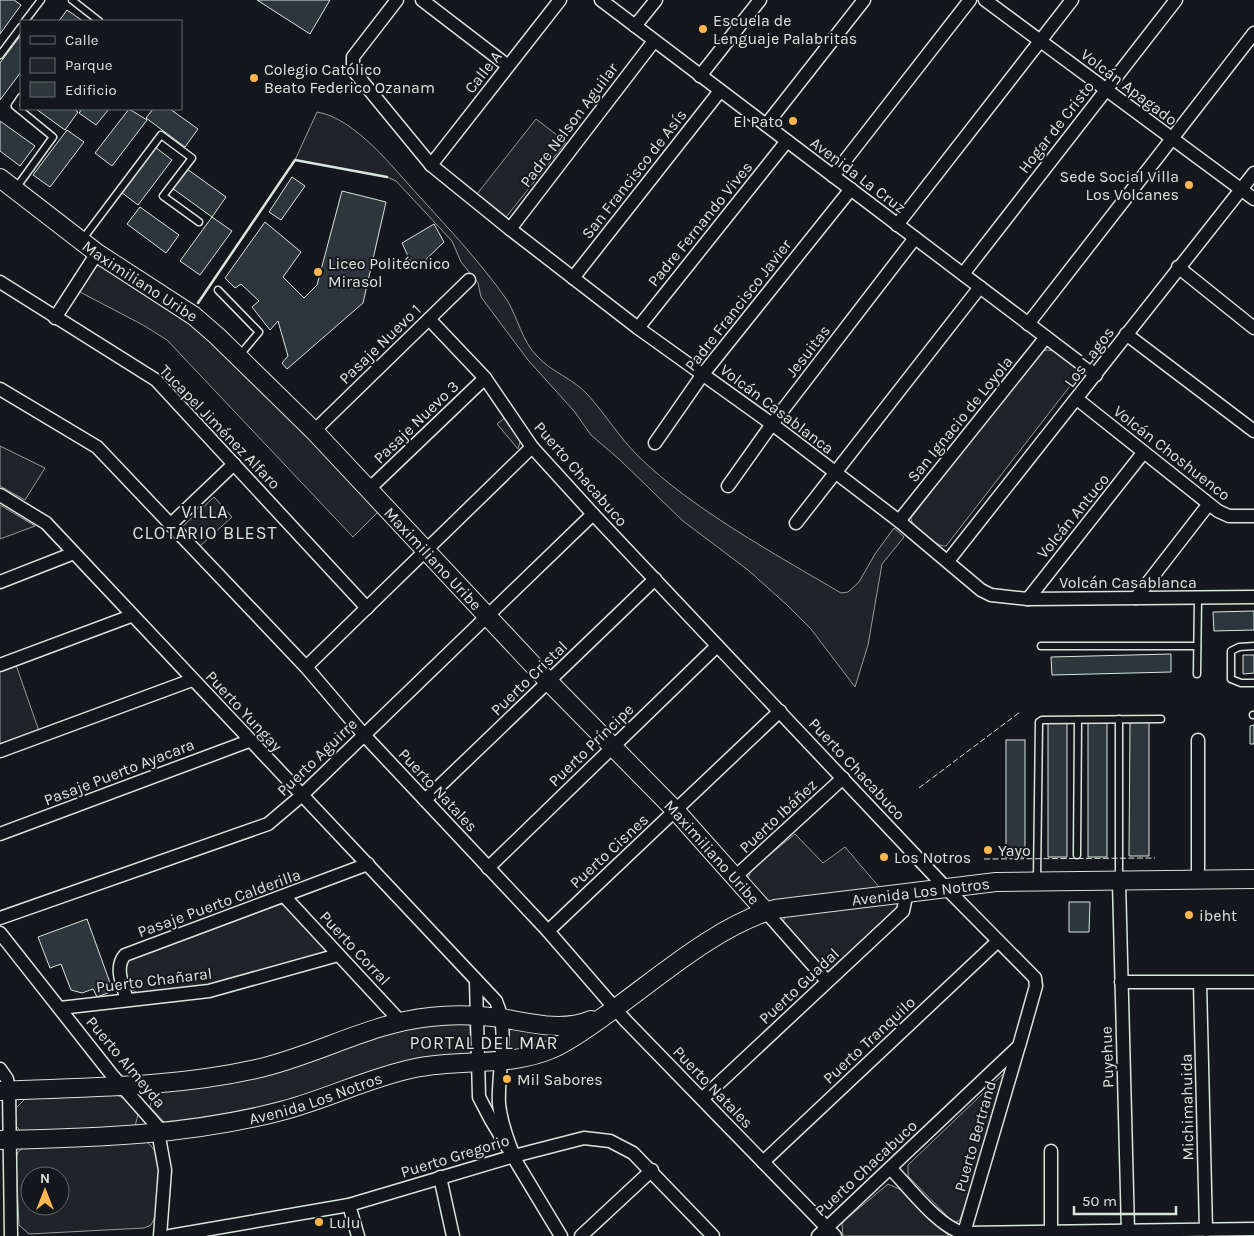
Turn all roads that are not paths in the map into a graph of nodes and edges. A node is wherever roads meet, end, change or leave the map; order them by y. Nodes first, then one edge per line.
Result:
1 (41, 0) edge
2 (72, 0) edge
3 (397, 0) edge
4 (422, 0) edge
5 (560, 0) edge
6 (601, 0) edge
7 (656, 0) edge
8 (760, 0) edge
9 (864, 0) edge
10 (970, 0) edge
11 (985, 0) edge
12 (1072, 0) edge
13 (1176, 0) edge
14 (26, 20) edge
15 (98, 20) edge
16 (635, 26) junction
17 (20, 28) edge
18 (1254, 33) edge
19 (654, 40) junction
20 (1040, 41) junction
21 (0, 55) edge
22 (508, 66) junction
23 (700, 76) junction
24 (1106, 90) junction
25 (720, 91) junction
26 (20, 98) edge
27 (766, 125) junction
28 (1171, 139) junction
29 (787, 141) junction
30 (432, 165) junction
31 (1254, 173) edge
32 (833, 176) junction
33 (0, 178) edge
34 (15, 189) junction
35 (851, 190) junction
36 (1240, 190) junction
37 (1254, 199) edge
38 (199, 222) dead end
39 (897, 225) junction
40 (510, 229) junction
41 (915, 238) junction
42 (82, 241) junction
43 (97, 253) junction
44 (1178, 267) junction
45 (962, 274) junction
46 (573, 278) junction
47 (469, 280) dead end
48 (0, 282) edge
49 (980, 287) junction
50 (218, 290) dead end
51 (55, 318) junction
52 (429, 319) junction
53 (1028, 324) junction
54 (638, 328) junction
55 (1254, 328) edge
56 (1126, 334) junction
57 (1046, 337) junction
58 (238, 357) junction
59 (703, 374) junction
60 (1096, 375) junction
61 (485, 378) junction
62 (0, 388) edge
63 (1077, 399) junction
64 (772, 424) junction
65 (314, 431) junction
66 (1254, 431) edge
67 (655, 443) dead end
68 (532, 447) junction
69 (1143, 453) junction
70 (234, 464) junction
71 (835, 472) junction
72 (728, 486) dead end
73 (369, 489) junction
74 (0, 496) edge
75 (1208, 505) junction
76 (593, 514) junction
77 (1254, 516) edge
78 (899, 521) junction
79 (796, 523) dead end
80 (170, 525) junction
81 (426, 551) junction
82 (74, 553) junction
83 (948, 561) junction
84 (655, 579) junction
85 (0, 582) edge
86 (1136, 598) junction
87 (1198, 598) junction
88 (1254, 598) edge
89 (1028, 599) junction
90 (367, 608) junction
91 (131, 616) junction
92 (488, 617) junction
93 (717, 646) junction
94 (1041, 646) dead end
95 (1197, 646) junction
96 (1254, 646) edge
97 (0, 665) edge
98 (306, 667) junction
99 (1197, 674) dead end
100 (192, 680) junction
101 (549, 682) junction
102 (1254, 683) edge
103 (780, 710) junction
104 (1161, 718) dead end
105 (1119, 719) junction
106 (1078, 720) junction
107 (364, 735) junction
108 (1198, 740) dead end
109 (250, 741) junction
110 (613, 747) junction
111 (0, 751) edge
112 (843, 778) junction
113 (301, 796) junction
114 (425, 800) junction
115 (675, 810) junction
116 (0, 834) edge
117 (1077, 855) dead end
118 (368, 864) junction
119 (488, 868) junction
120 (735, 877) junction
121 (1254, 879) edge
122 (1198, 880) junction
123 (1038, 882) junction
124 (1118, 882) junction
125 (946, 888) junction
126 (907, 892) junction
127 (285, 896) junction
128 (766, 912) junction
129 (0, 918) edge
130 (548, 931) junction
131 (0, 933) edge
132 (998, 941) junction
133 (338, 955) junction
134 (476, 981) junction
135 (827, 981) junction
136 (1121, 982) junction
137 (1200, 982) junction
138 (1254, 982) edge
139 (127, 1000) junction
140 (60, 1008) junction
141 (616, 1008) junction
142 (479, 1016) junction
143 (500, 1018) junction
144 (401, 1022) junction
145 (1019, 1046) junction
146 (501, 1061) junction
147 (478, 1062) junction
148 (0, 1069) edge
149 (124, 1087) junction
150 (5, 1091) edge
151 (702, 1099) junction
152 (159, 1132) junction
153 (5, 1140) edge
154 (1052, 1151) dead end
155 (514, 1156) junction
156 (763, 1162) junction
157 (892, 1169) junction
158 (652, 1170) junction
159 (440, 1177) junction
160 (349, 1205) junction
161 (1254, 1229) edge
162 (1206, 1230) junction
163 (1128, 1231) junction
164 (1052, 1232) junction
165 (827, 1233) edge
166 (1234, 1233) edge
167 (708, 1234) edge
168 (963, 1234) edge
169 (1066, 1234) edge
170 (11, 1236) edge
171 (160, 1236) edge
172 (170, 1236) edge
173 (358, 1236) edge
174 (453, 1236) edge
175 (561, 1236) edge
176 (581, 1236) edge

1 - 14 lane
2 - 15 lane
3 - 30 street, Volcán Casablanca
4 - 22 street
5 - 22 street, Calle A
6 - 16 street, Avenida La Cruz
7 - 16 street
8 - 23 street
9 - 27 street
10 - 32 street
11 - 20 street, Volcán Apagado
12 - 20 street
13 - 24 street, Hogar de Cristo
16 - 19 street, Avenida La Cruz
17 - 21 lane
18 - 28 street
19 - 23 street, Avenida La Cruz
19 - 40 street, Padre Nelson Aguilar
20 - 24 street, Volcán Apagado
20 - 39 street
22 - 30 street, Calle A
23 - 25 street, Avenida La Cruz
24 - 28 street, Volcán Apagado
24 - 45 street, Hogar de Cristo
25 - 27 street, Avenida La Cruz
25 - 46 street, San Francisco de Asís
26 - 34 lane
27 - 29 street, Avenida La Cruz
28 - 36 street, Volcán Apagado
28 - 53 street
29 - 32 street, Avenida La Cruz
29 - 54 street, Padre Fernando Vives
30 - 40 street, Volcán Casablanca
31 - 36 street, Los Lagos
32 - 35 street, Avenida La Cruz
33 - 34 main road, Maximiliano Uribe
34 - 42 main road, Maximiliano Uribe
35 - 39 street, Avenida La Cruz
35 - 59 street, Padre Francisco Javier
36 - 37 street, Volcán Apagado
36 - 44 street, Los Lagos
38 - 42 lane
39 - 41 street, Avenida La Cruz
40 - 46 street, Volcán Casablanca
41 - 45 street, Avenida La Cruz
41 - 64 street, Jesuitas
42 - 43 main road, Maximiliano Uribe
43 - 51 street
43 - 58 main road, Maximiliano Uribe
44 - 55 street
44 - 56 street, Los Lagos
45 - 49 street, Avenida La Cruz
46 - 54 street, Volcán Casablanca
47 - 52 street, Pasaje Nuevo 1
48 - 51 street, Tucapel Jiménez Alfaro
49 - 53 street, Avenida La Cruz
49 - 71 street
50 - 58 lane
51 - 70 street, Tucapel Jiménez Alfaro
52 - 61 street, Puerto Chacabuco
52 - 65 street, Pasaje Nuevo 1
53 - 57 street, Avenida La Cruz
54 - 59 street, Volcán Casablanca
56 - 60 street, Los Lagos
56 - 66 street
57 - 60 street, Avenida La Cruz
57 - 78 street, San Ignacio de Loyola
58 - 65 main road, Maximiliano Uribe
59 - 64 street, Volcán Casablanca
59 - 67 street, Padre Francisco Javier
60 - 63 street, Los Lagos
61 - 68 street, Puerto Chacabuco
61 - 73 street, Pasaje Nuevo 3
62 - 80 street, Puerto Natales
63 - 69 street, Volcán Choshuenco
63 - 83 street, Los Lagos
64 - 71 street, Volcán Casablanca
64 - 72 street, Jesuitas
65 - 73 main road, Maximiliano Uribe
68 - 76 street, Puerto Chacabuco
68 - 81 street
69 - 75 street, Volcán Choshuenco
69 - 89 street, Volcán Antuco
70 - 80 street
70 - 90 street, Tucapel Jiménez Alfaro
71 - 78 street, Volcán Casablanca
71 - 79 street
73 - 81 main road, Maximiliano Uribe
74 - 82 street, Puerto Yungay
75 - 77 street, Volcán Choshuenco
75 - 86 street
76 - 84 street, Puerto Chacabuco
76 - 92 street, Puerto Aguirre
78 - 83 street, Volcán Casablanca
80 - 98 street, Puerto Natales
81 - 90 street
81 - 92 main road, Maximiliano Uribe
82 - 85 street
82 - 91 street, Puerto Yungay
83 - 89 street, Volcán Casablanca
84 - 93 street, Puerto Chacabuco
84 - 101 street, Puerto Cristal
86 - 87 street, Volcán Casablanca
86 - 89 street, Volcán Casablanca
87 - 88 street, Volcán Casablanca
87 - 95 lane
90 - 98 street
91 - 97 street
91 - 100 street, Puerto Yungay
92 - 101 main road, Maximiliano Uribe
92 - 107 street, Puerto Aguirre
93 - 103 street, Puerto Chacabuco
93 - 110 street, Puerto Príncipe
94 - 95 lane
95 - 99 lane
96 - 102 lane
98 - 107 street, Puerto Natales
100 - 109 street, Puerto Yungay
100 - 111 street
101 - 110 main road, Maximiliano Uribe
101 - 114 street, Puerto Cristal
103 - 112 street, Puerto Chacabuco
103 - 115 street, Puerto Cisnes
104 - 105 lane
105 - 106 lane
105 - 124 lane
106 - 117 lane
106 - 123 lane
107 - 113 street, Puerto Aguirre
107 - 114 street, Puerto Natales
108 - 122 street
109 - 113 street, Puerto Yungay
109 - 116 street, Pasaje Puerto Ayacara
110 - 115 main road, Maximiliano Uribe
110 - 119 street, Puerto Príncipe
112 - 120 street, Puerto Ibáñez
112 - 125 street, Puerto Chacabuco
113 - 118 street, Puerto Yungay
113 - 129 street, Puerto Aguirre
114 - 119 street, Puerto Natales
115 - 120 main road, Maximiliano Uribe
115 - 130 street, Puerto Cisnes
118 - 127 street, Pasaje Puerto Calderilla
118 - 134 street, Puerto Yungay
119 - 130 street, Puerto Natales
120 - 128 main road, Maximiliano Uribe
121 - 122 main road, Avenida Los Notros
122 - 124 main road, Avenida Los Notros
123 - 124 main road, Avenida Los Notros
123 - 125 main road, Avenida Los Notros
124 - 136 street, Puyehue
125 - 126 main road, Avenida Los Notros
125 - 132 street, Puerto Chacabuco
126 - 128 main road, Avenida Los Notros
126 - 135 street, Puerto Guadal
127 - 133 street, Puerto Corral
127 - 139 street, Pasaje Puerto Calderilla
128 - 135 street, Maximiliano Uribe
128 - 141 main road, Avenida Los Notros
130 - 141 street, Puerto Natales
131 - 140 street, Puerto Almeyda
132 - 145 street, Puerto Chacabuco
132 - 156 street, Puerto Tranquilo
133 - 139 street, Puerto Chañaral
133 - 144 street, Puerto Corral
134 - 142 street
134 - 143 street, Puerto Yungay
135 - 151 street, Puerto Guadal
136 - 137 street
136 - 163 street, Puyehue
137 - 138 street
137 - 162 street, Michimahuida
139 - 140 street, Puerto Chañaral
140 - 149 street, Puerto Almeyda
141 - 143 main road, Avenida Los Notros
141 - 146 main road, Avenida Los Notros
141 - 151 street, Puerto Natales
142 - 143 main road, Avenida Los Notros
142 - 144 main road, Avenida Los Notros
142 - 147 street
143 - 146 street
144 - 149 main road, Avenida Los Notros
145 - 157 street, Puerto Chacabuco
145 - 168 street, Puerto Bertrand
146 - 147 main road, Avenida Los Notros
146 - 155 street
147 - 152 main road, Avenida Los Notros
147 - 155 street
148 - 150 street
149 - 150 main road, Avenida Los Notros
149 - 152 street, Puerto Almeyda
150 - 153 street
151 - 156 street, Puerto Natales
152 - 153 main road, Avenida Los Notros
152 - 171 street, Puerto Almeyda
153 - 170 street
154 - 164 street
155 - 158 street, Puerto Gregorio
155 - 159 street, Puerto Gregorio
155 - 175 street
156 - 165 street, Puerto Natales
157 - 165 street, Puerto Chacabuco
157 - 168 street
158 - 167 street, Puerto Gregorio
158 - 176 street
159 - 160 street, Puerto Gregorio
159 - 174 street
160 - 172 street, Puerto Gregorio
160 - 173 street
161 - 166 street
162 - 163 street
162 - 166 street
163 - 169 street
164 - 168 street
164 - 169 street

